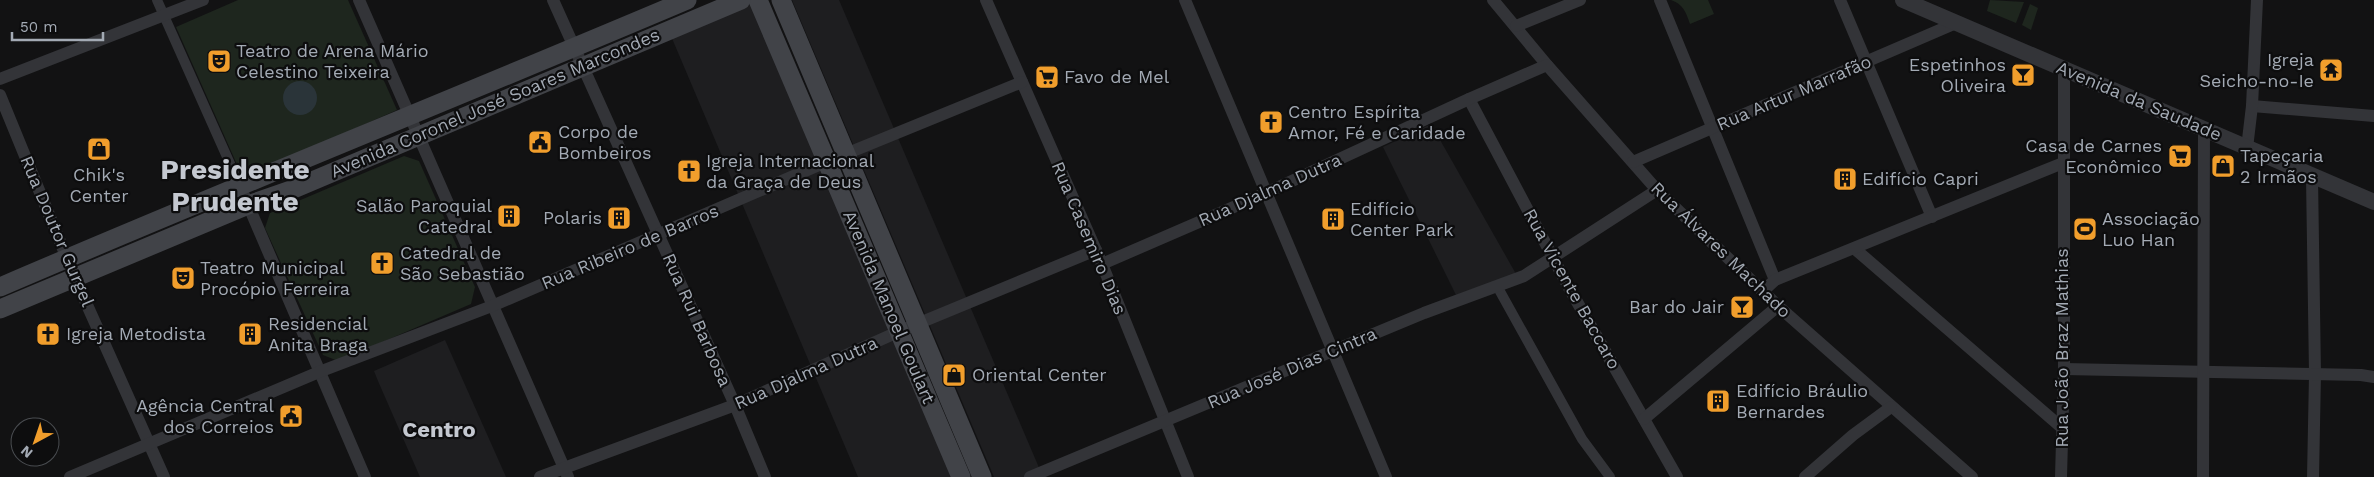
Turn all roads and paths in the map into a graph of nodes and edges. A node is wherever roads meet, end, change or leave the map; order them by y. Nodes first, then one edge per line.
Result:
1 (157, 0) edge
2 (203, 0) edge
3 (359, 0) edge
4 (553, 0) edge
5 (687, 0) edge
6 (740, 0) edge
7 (758, 0) edge
8 (781, 0) edge
9 (986, 0) edge
10 (1185, 0) edge
11 (1493, 0) edge
12 (1580, 0) edge
13 (1660, 0) edge
14 (1840, 0) edge
15 (1903, 0) edge
16 (2257, 0) edge
17 (163, 16) junction
18 (1956, 23) junction
19 (1516, 26) junction
20 (573, 48) junction
21 (1866, 62) junction
22 (1547, 65) junction
23 (581, 66) junction
24 (2064, 69) junction
25 (0, 79) edge
26 (1022, 82) junction
27 (0, 95) edge
28 (1469, 99) junction
29 (2252, 106) junction
30 (2374, 116) edge
31 (410, 117) junction
32 (1712, 128) junction
33 (2204, 130) junction
34 (420, 135) junction
35 (2247, 148) junction
36 (846, 154) junction
37 (826, 162) junction
38 (1633, 162) junction
39 (2062, 163) junction
40 (2312, 177) junction
41 (240, 186) junction
42 (1657, 190) junction
43 (1266, 193) junction
44 (2374, 202) edge
45 (248, 205) junction
46 (1932, 217) junction
47 (659, 236) junction
48 (1855, 248) junction
49 (1096, 250) junction
50 (68, 258) junction
51 (1555, 258) junction
52 (1102, 264) junction
53 (76, 278) junction
54 (1775, 280) junction
55 (1497, 286) junction
56 (0, 287) edge
57 (1763, 291) junction
58 (492, 306) junction
59 (1778, 306) junction
60 (0, 309) edge
61 (909, 328) junction
62 (1333, 351) junction
63 (2064, 369) junction
64 (319, 372) junction
65 (2204, 372) junction
66 (2315, 374) junction
67 (2374, 377) edge
68 (736, 405) junction
69 (1891, 407) junction
70 (1644, 418) junction
71 (1165, 421) junction
72 (2062, 427) junction
73 (150, 444) junction
74 (566, 472) edge
75 (70, 477) edge
76 (164, 477) edge
77 (365, 477) edge
78 (540, 477) edge
79 (765, 477) edge
80 (961, 477) edge
81 (982, 477) edge
82 (1030, 477) edge
83 (1188, 477) edge
84 (1386, 477) edge
85 (1610, 477) edge
86 (1677, 477) edge
87 (1805, 477) edge
88 (1972, 477) edge
89 (2061, 477) edge
90 (2203, 477) edge
91 (2313, 477) edge

1 - 17 street
2 - 17 street
3 - 31 street
4 - 20 street, Rua Rui Barbosa
5 - 20 main road, Avenida Coronel José Soares Marcondes
6 - 23 main road, Avenida Coronel José Soares Marcondes
7 - 37 main road, Avenida Manoel Goulart
8 - 36 main road, Avenida Manoel Goulart
9 - 26 street, Rua Casemiro Dias
10 - 43 street
11 - 19 street, Rua Álvares Machado
12 - 19 street
13 - 32 street
14 - 21 street
15 - 18 street, Avenida da Saudade
16 - 29 street
17 - 25 street
17 - 41 street
18 - 21 street, Rua Artur Marrafão
18 - 24 street, Avenida da Saudade
19 - 22 street, Rua Álvares Machado
20 - 23 street, Rua Rui Barbosa
20 - 31 main road, Avenida Coronel José Soares Marcondes
21 - 32 street, Rua Artur Marrafão
21 - 46 street
22 - 28 street, Rua Djalma Dutra
22 - 38 street, Rua Álvares Machado
23 - 34 main road, Avenida Coronel José Soares Marcondes
23 - 47 street, Rua Rui Barbosa
24 - 33 street, Avenida da Saudade
24 - 39 street, Rua João Braz Mathias
26 - 36 street, Rua Ribeiro de Barros
26 - 49 street, Rua Casemiro Dias
27 - 50 street, Rua Doutor Gurgel
28 - 43 street, Rua Djalma Dutra
28 - 51 street, Rua Vicente Baccaro
29 - 30 street
29 - 35 street
31 - 34 street
31 - 41 main road, Avenida Coronel José Soares Marcondes
32 - 38 street, Rua Artur Marrafão
32 - 54 street
33 - 35 street, Avenida da Saudade
33 - 65 street
34 - 45 main road, Avenida Coronel José Soares Marcondes
34 - 58 street
35 - 40 street, Avenida da Saudade
36 - 37 street, Rua Ribeiro de Barros
36 - 61 main road, Avenida Manoel Goulart
37 - 47 street, Rua Ribeiro de Barros
37 - 61 main road, Avenida Manoel Goulart
38 - 42 street, Rua Álvares Machado
39 - 46 street
39 - 63 street, Rua João Braz Mathias
40 - 44 street, Avenida da Saudade
40 - 66 street
41 - 45 street
41 - 50 main road, Avenida Coronel José Soares Marcondes
42 - 51 street, Rua José Dias Cintra
42 - 57 street, Rua Álvares Machado
43 - 52 street, Rua Djalma Dutra
43 - 62 street
45 - 53 main road, Avenida Coronel José Soares Marcondes
45 - 64 street
46 - 48 street
47 - 58 street, Rua Ribeiro de Barros
47 - 68 street, Rua Rui Barbosa
48 - 54 street
48 - 72 street
49 - 52 street, Rua Casemiro Dias
49 - 61 street, Rua Djalma Dutra
50 - 53 street, Rua Doutor Gurgel
50 - 56 main road, Avenida Coronel José Soares Marcondes
51 - 55 street, Rua José Dias Cintra
51 - 70 street, Rua Vicente Baccaro
52 - 71 street, Rua Casemiro Dias
53 - 60 main road, Avenida Coronel José Soares Marcondes
53 - 73 street, Rua Doutor Gurgel
54 - 57 street
55 - 62 street, Rua José Dias Cintra
55 - 85 street
57 - 59 street, Rua Álvares Machado
58 - 64 street, Rua Ribeiro de Barros
58 - 74 street
59 - 69 street, Rua Álvares Machado
59 - 70 street
61 - 68 street, Rua Djalma Dutra
61 - 80 main road, Avenida Manoel Goulart
61 - 81 main road, Avenida Manoel Goulart
62 - 71 street, Rua José Dias Cintra
62 - 84 street
63 - 65 street
63 - 72 street, Rua João Braz Mathias
64 - 73 street, Rua Ribeiro de Barros
64 - 77 street
65 - 66 street
65 - 90 street
66 - 67 street
66 - 91 street
68 - 74 street, Rua Djalma Dutra
68 - 79 street, Rua Rui Barbosa
69 - 87 street
69 - 88 street, Rua Álvares Machado
70 - 86 street, Rua Vicente Baccaro
71 - 82 street, Rua José Dias Cintra
71 - 83 street, Rua Casemiro Dias
72 - 89 street, Rua João Braz Mathias
73 - 75 street, Rua Ribeiro de Barros
73 - 76 street, Rua Doutor Gurgel
74 - 78 street, Rua Djalma Dutra

